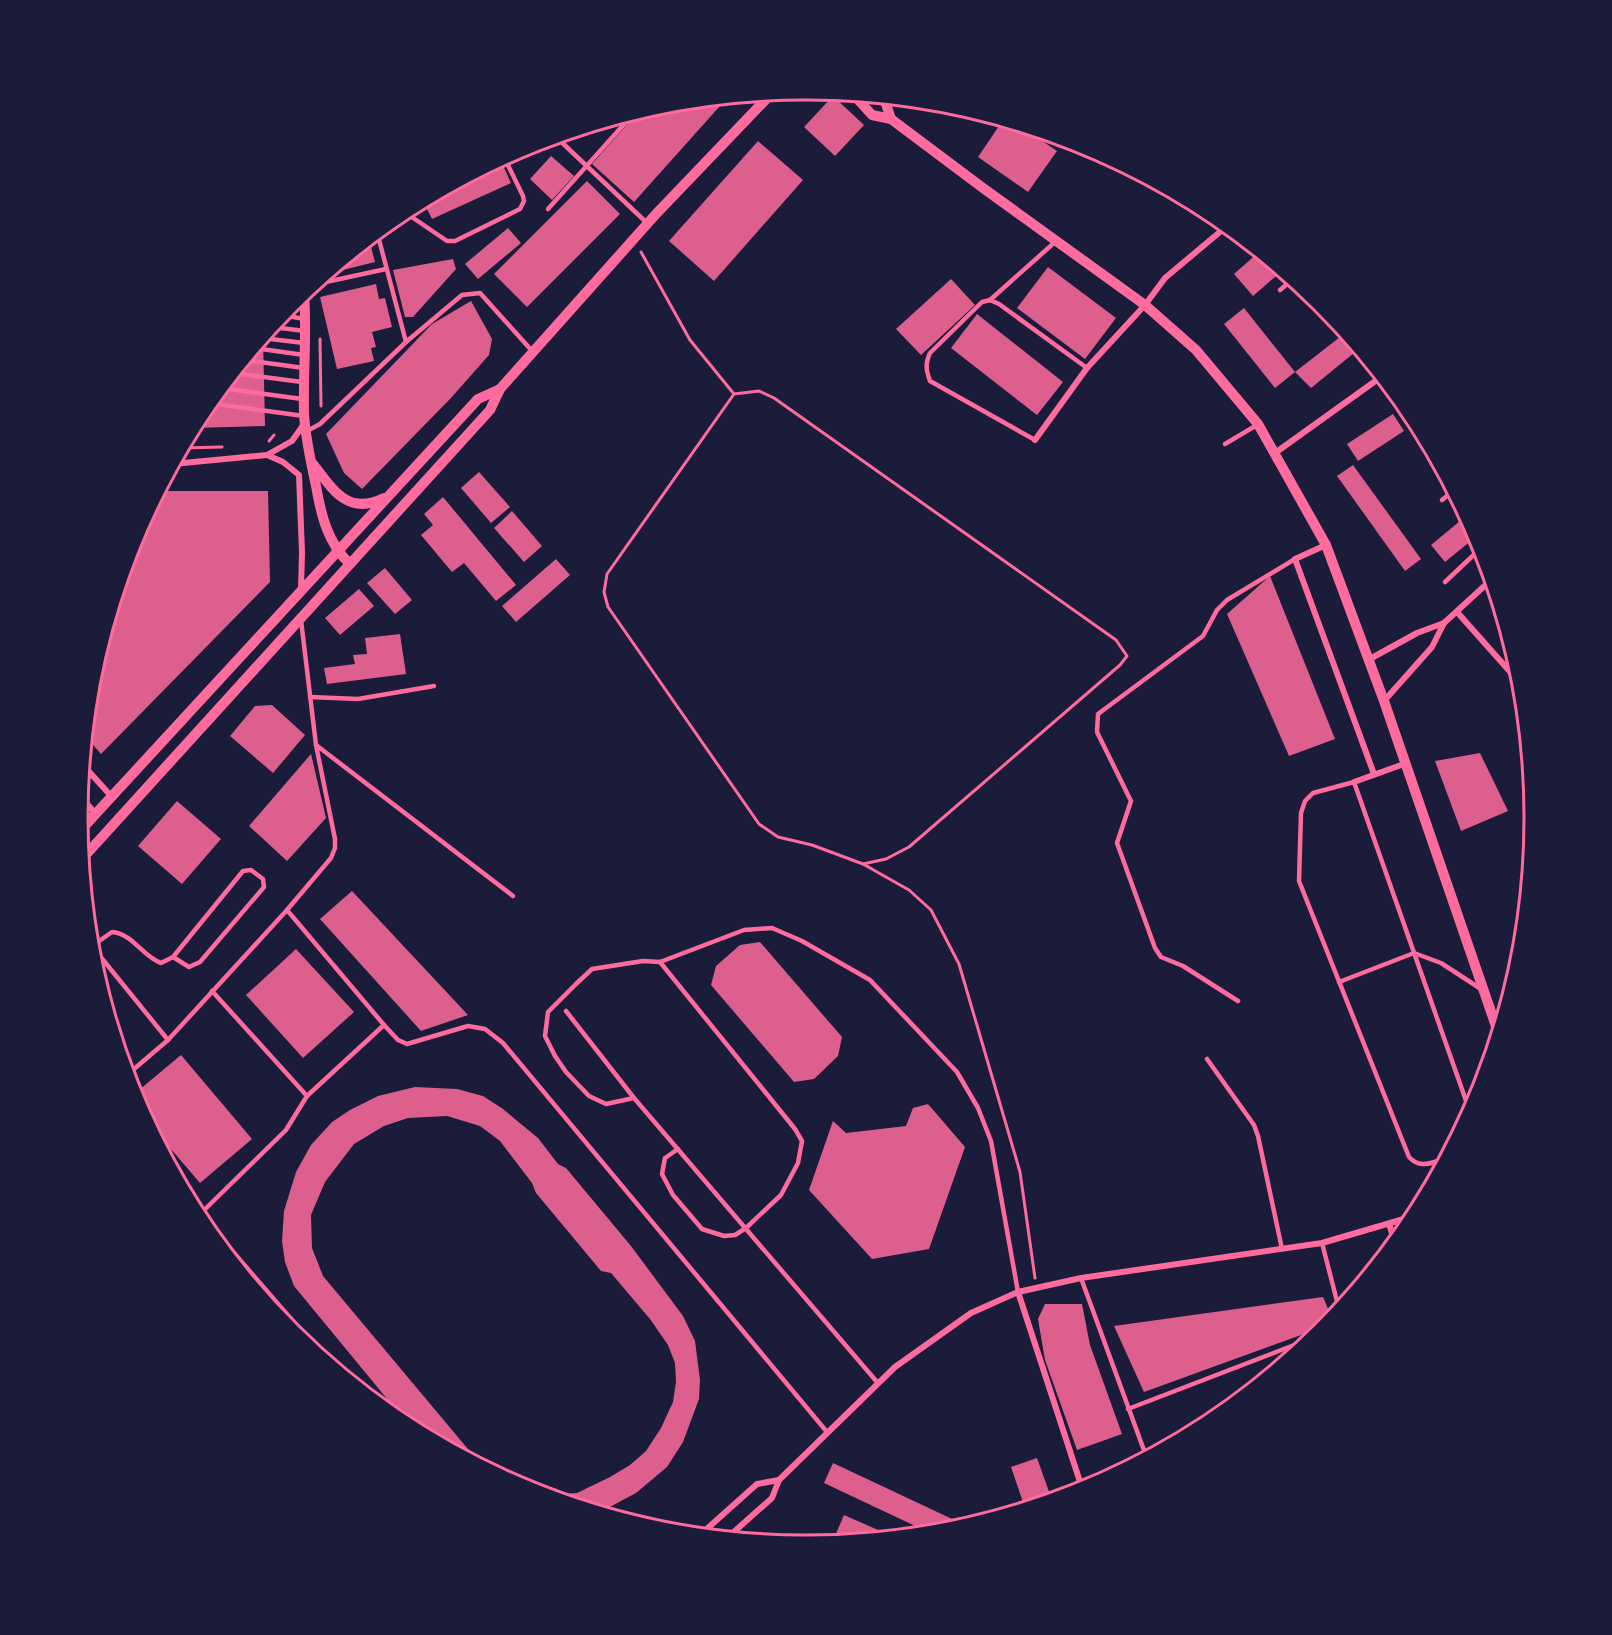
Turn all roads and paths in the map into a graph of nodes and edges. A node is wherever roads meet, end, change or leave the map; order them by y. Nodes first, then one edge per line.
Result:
1 (764, 102) edge
2 (861, 103) edge
3 (887, 105) edge
4 (891, 119) junction
5 (625, 123) edge
6 (562, 143) edge
7 (508, 165) edge
8 (587, 166) junction
9 (548, 209) dead end
10 (413, 218) edge
11 (648, 224) junction
12 (1220, 232) edge
13 (634, 239) junction
14 (379, 241) edge
15 (1056, 242) junction
16 (386, 269) junction
17 (330, 281) edge
18 (1286, 285) edge
19 (1280, 290) dead end
20 (990, 300) junction
21 (304, 305) edge
22 (1145, 305) junction
23 (292, 317) edge
24 (305, 319) junction
25 (282, 328) edge
26 (305, 331) junction
27 (320, 338) dead end
28 (272, 339) edge
29 (406, 342) junction
30 (305, 343) junction
31 (263, 349) edge
32 (533, 351) junction
33 (304, 355) junction
34 (253, 361) edge
35 (304, 368) junction
36 (1087, 368) junction
37 (243, 374) edge
38 (1375, 381) edge
39 (304, 383) junction
40 (231, 389) edge
41 (500, 389) junction
42 (734, 394) junction
43 (304, 399) junction
44 (219, 405) edge
45 (321, 406) dead end
46 (305, 422) junction
47 (1258, 424) junction
48 (274, 435) dead end
49 (1035, 440) joint
50 (1226, 444) dead end
51 (265, 445) dead end
52 (229, 446) dead end
53 (192, 448) edge
54 (1275, 453) junction
55 (267, 455) junction
56 (311, 461) junction
57 (183, 463) edge
58 (391, 494) junction
59 (1447, 496) edge
60 (1442, 500) dead end
61 (1326, 545) junction
62 (338, 553) junction
63 (1473, 555) edge
64 (1295, 559) junction
65 (350, 564) junction
66 (1445, 582) dead end
67 (1485, 586) edge
68 (300, 593) junction
69 (1457, 612) junction
70 (301, 620) junction
71 (1444, 623) junction
72 (1368, 660) junction
73 (1508, 669) edge
74 (434, 686) dead end
75 (310, 697) junction
76 (1384, 701) junction
77 (316, 745) junction
78 (1404, 764) junction
79 (90, 773) edge
80 (1374, 774) junction
81 (1354, 782) junction
82 (112, 797) junction
83 (89, 806) edge
84 (96, 814) junction
85 (88, 823) edge
86 (89, 851) edge
87 (863, 864) junction
88 (513, 896) dead end
89 (287, 910) junction
90 (99, 940) edge
91 (1414, 952) junction
92 (173, 957) junction
93 (103, 960) edge
94 (660, 962) junction
95 (1339, 982) junction
96 (1483, 990) junction
97 (212, 991) junction
98 (1238, 1001) dead end
99 (566, 1011) dead end
100 (1494, 1020) edge
101 (384, 1024) junction
102 (168, 1040) junction
103 (1207, 1059) dead end
104 (134, 1069) edge
105 (307, 1096) junction
106 (634, 1098) junction
107 (1466, 1100) edge
108 (678, 1149) junction
109 (1435, 1162) edge
110 (205, 1209) edge
111 (1400, 1221) edge
112 (1389, 1224) junction
113 (1392, 1232) edge
114 (1322, 1244) junction
115 (1282, 1249) junction
116 (1081, 1278) junction
117 (1037, 1288) junction
118 (1018, 1292) junction
119 (1337, 1299) edge
120 (1290, 1346) edge
121 (877, 1382) junction
122 (1128, 1408) junction
123 (827, 1432) junction
124 (1144, 1450) edge
125 (779, 1480) junction
126 (1080, 1481) edge
127 (708, 1528) edge
128 (735, 1531) edge

1 - 11 street
2 - 4 street
3 - 4 street
4 - 15 street
5 - 8 lane
6 - 8 lane
7 - 10 lane
8 - 9 lane
8 - 11 lane
11 - 13 street
12 - 22 street
13 - 32 street
13 - 42 path
14 - 16 lane
15 - 20 lane
15 - 22 street
16 - 17 lane
16 - 29 lane
18 - 19 lane
20 - 36 lane
20 - 49 lane
21 - 24 street
22 - 36 street
22 - 47 street
23 - 24 lane
24 - 26 street
25 - 26 lane
26 - 30 street
27 - 45 path
28 - 30 lane
29 - 32 lane
29 - 46 lane
30 - 33 street
31 - 33 lane
32 - 41 street
33 - 35 street
34 - 35 lane
35 - 39 street
36 - 49 street
37 - 39 lane
38 - 54 street
39 - 43 street
40 - 43 lane
41 - 58 street
41 - 65 street
42 - 87 path
42 - 87 path
43 - 46 street
44 - 46 lane
46 - 55 street
46 - 56 street
47 - 50 lane
47 - 54 street
48 - 51 path
52 - 53 path
54 - 61 street
55 - 57 street
55 - 68 street
56 - 58 street
56 - 62 street
58 - 62 street
59 - 60 lane
61 - 64 street
61 - 72 street
62 - 65 street
62 - 68 street
63 - 66 lane
64 - 80 street
64 - 98 lane
65 - 70 street
67 - 69 street
68 - 82 street
69 - 71 street
69 - 73 street
70 - 75 lane
70 - 86 street
71 - 72 street
71 - 76 street
72 - 76 street
74 - 75 lane
75 - 77 lane
76 - 78 street
77 - 88 lane
77 - 89 lane
78 - 80 street
78 - 96 street
79 - 82 street
80 - 81 street
81 - 91 lane
81 - 95 lane
82 - 84 street
83 - 84 street
84 - 85 street
87 - 117 path
89 - 97 lane
89 - 101 lane
90 - 92 lane
91 - 95 lane
91 - 96 lane
91 - 107 lane
92 - 92 lane
93 - 102 lane
94 - 106 lane
94 - 108 lane
94 - 118 lane
95 - 109 lane
96 - 100 street
97 - 102 lane
97 - 105 lane
99 - 106 lane
101 - 105 lane
101 - 123 lane
102 - 104 lane
103 - 115 lane
105 - 110 lane
106 - 108 lane
108 - 121 lane
111 - 112 street
112 - 113 street
112 - 114 street
114 - 115 street
114 - 119 lane
115 - 116 street
116 - 117 street
116 - 122 lane
117 - 118 street
118 - 121 street
118 - 126 street
120 - 122 lane
121 - 123 street
122 - 124 lane
123 - 125 street
125 - 127 street
125 - 128 street

